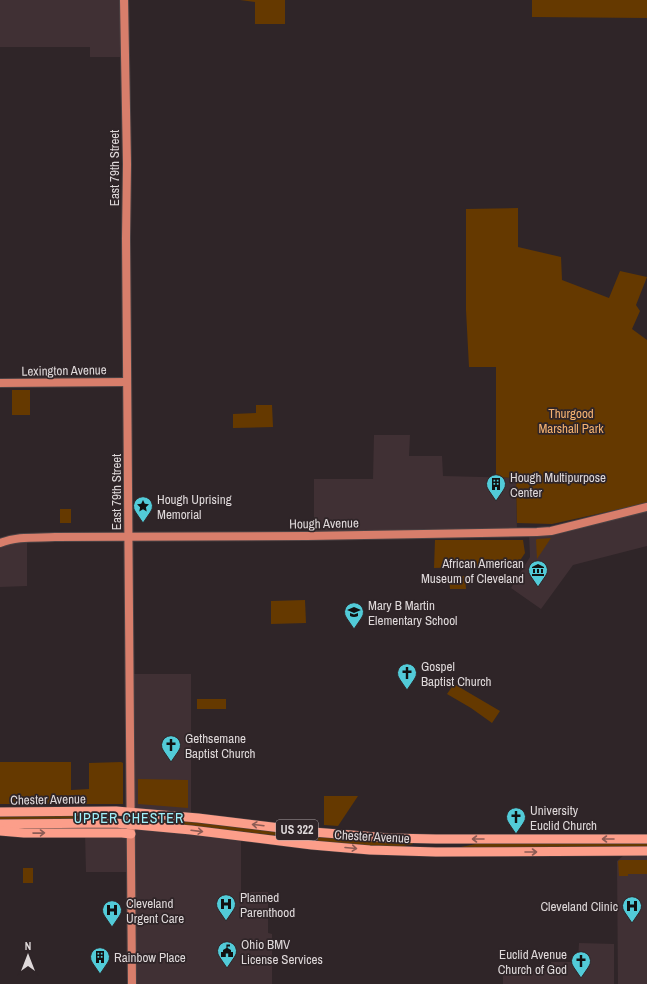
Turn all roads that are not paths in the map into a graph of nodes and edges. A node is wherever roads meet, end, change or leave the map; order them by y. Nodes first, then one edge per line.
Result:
1 (124, 0) edge
2 (127, 382) junction
3 (0, 383) edge
4 (647, 508) edge
5 (128, 537) junction
6 (0, 543) edge
7 (0, 812) edge
8 (130, 812) junction
9 (0, 824) edge
10 (131, 829) junction
11 (0, 831) edge
12 (647, 839) edge
13 (647, 851) edge
14 (132, 984) edge

1 - 2 main road, East 79th Street
2 - 3 main road, Lexington Avenue
2 - 5 main road, East 79th Street
4 - 5 main road, Hough Avenue
5 - 6 main road, Hough Avenue
5 - 8 main road, East 79th Street
7 - 8 main road, Chester Avenue / US 322
8 - 10 main road, East 79th Street
12 -> 8 main road, Chester Avenue / US 322
9 - 10 main road, Chester Avenue / US 322
11 -> 10 main road
10 -> 13 main road, Chester Avenue / US 322
10 - 14 main road, East 79th Street

